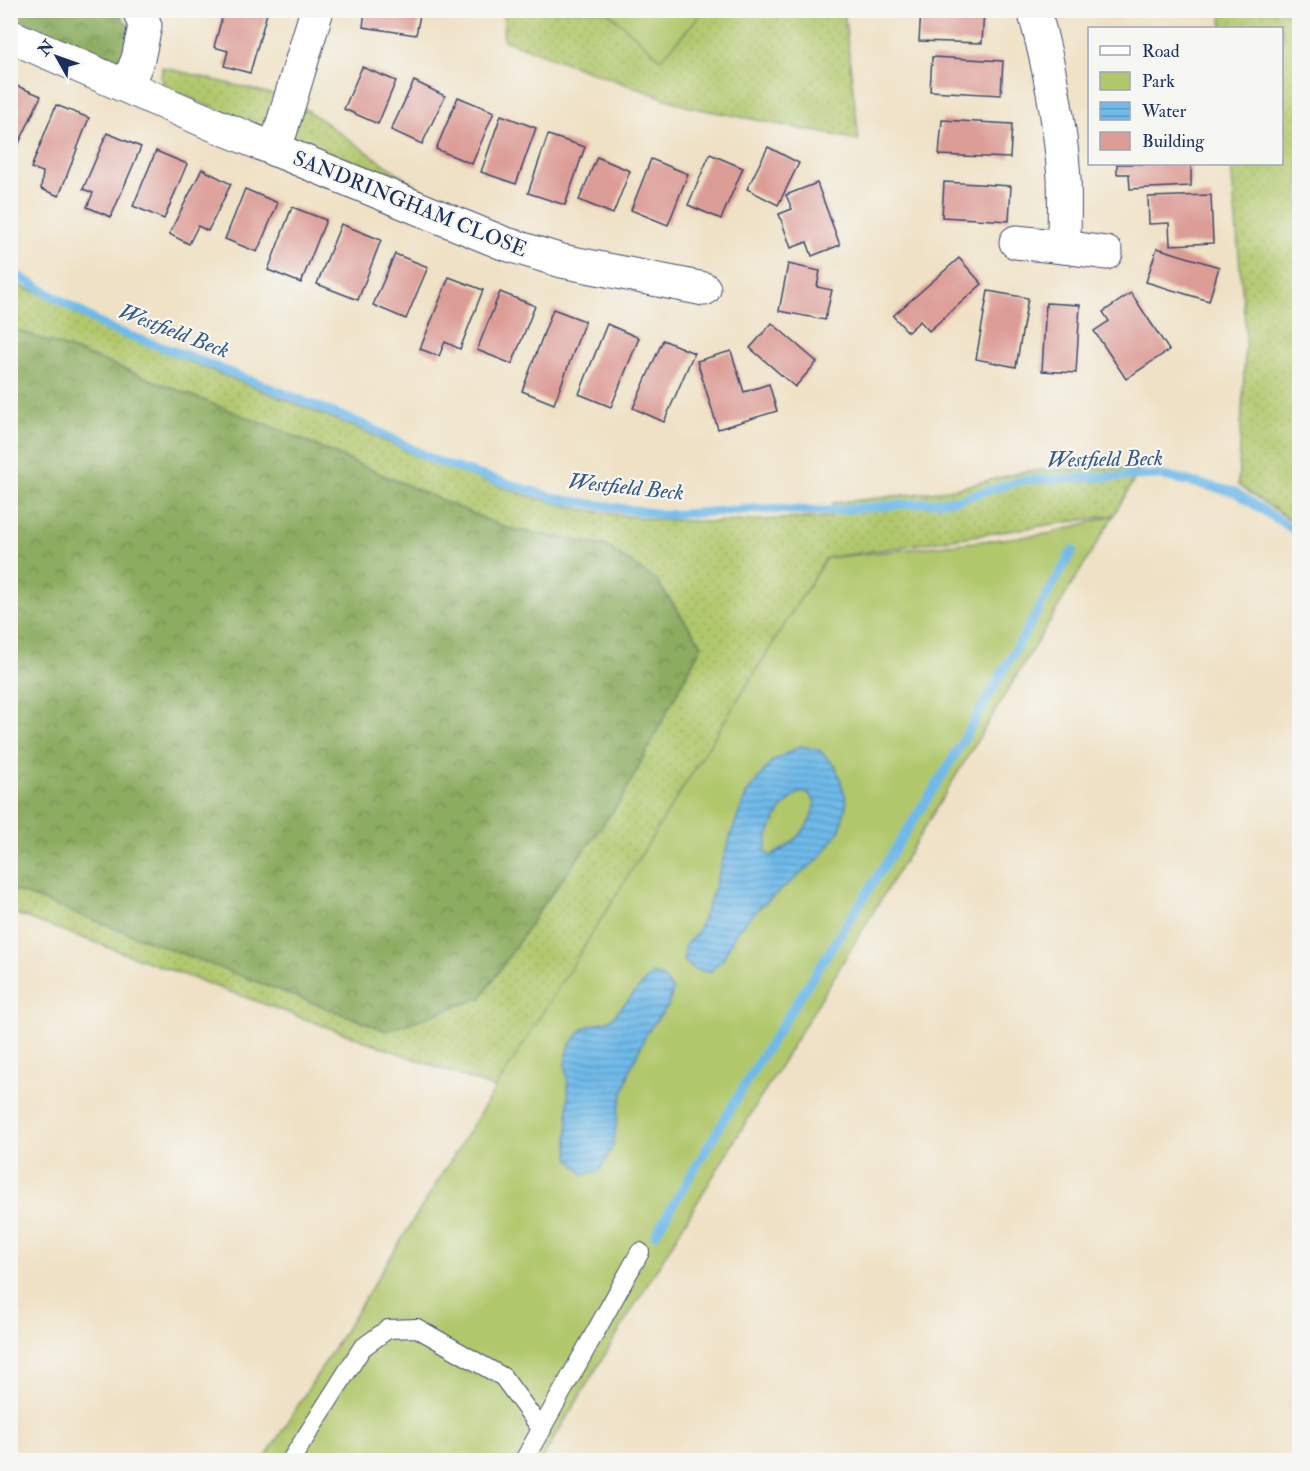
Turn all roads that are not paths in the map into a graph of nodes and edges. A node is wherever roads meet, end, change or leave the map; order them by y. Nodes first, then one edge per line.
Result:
1 (139, 10) edge
2 (316, 10) edge
3 (1034, 10) edge
4 (10, 36) edge
5 (127, 86) junction
6 (275, 150) junction
7 (1016, 242) dead end
8 (1064, 247) junction
9 (1106, 253) dead end
10 (704, 289) dead end
11 (640, 1252) dead end
12 (542, 1430) junction
13 (291, 1461) edge
14 (524, 1461) edge

1 - 5 street
2 - 6 street
3 - 8 street
4 - 5 street, SANDRINGHAM CLOSE
5 - 6 street, SANDRINGHAM CLOSE
6 - 10 street, SANDRINGHAM CLOSE
7 - 8 street
8 - 9 street
11 - 12 lane
12 - 13 lane
12 - 14 lane

